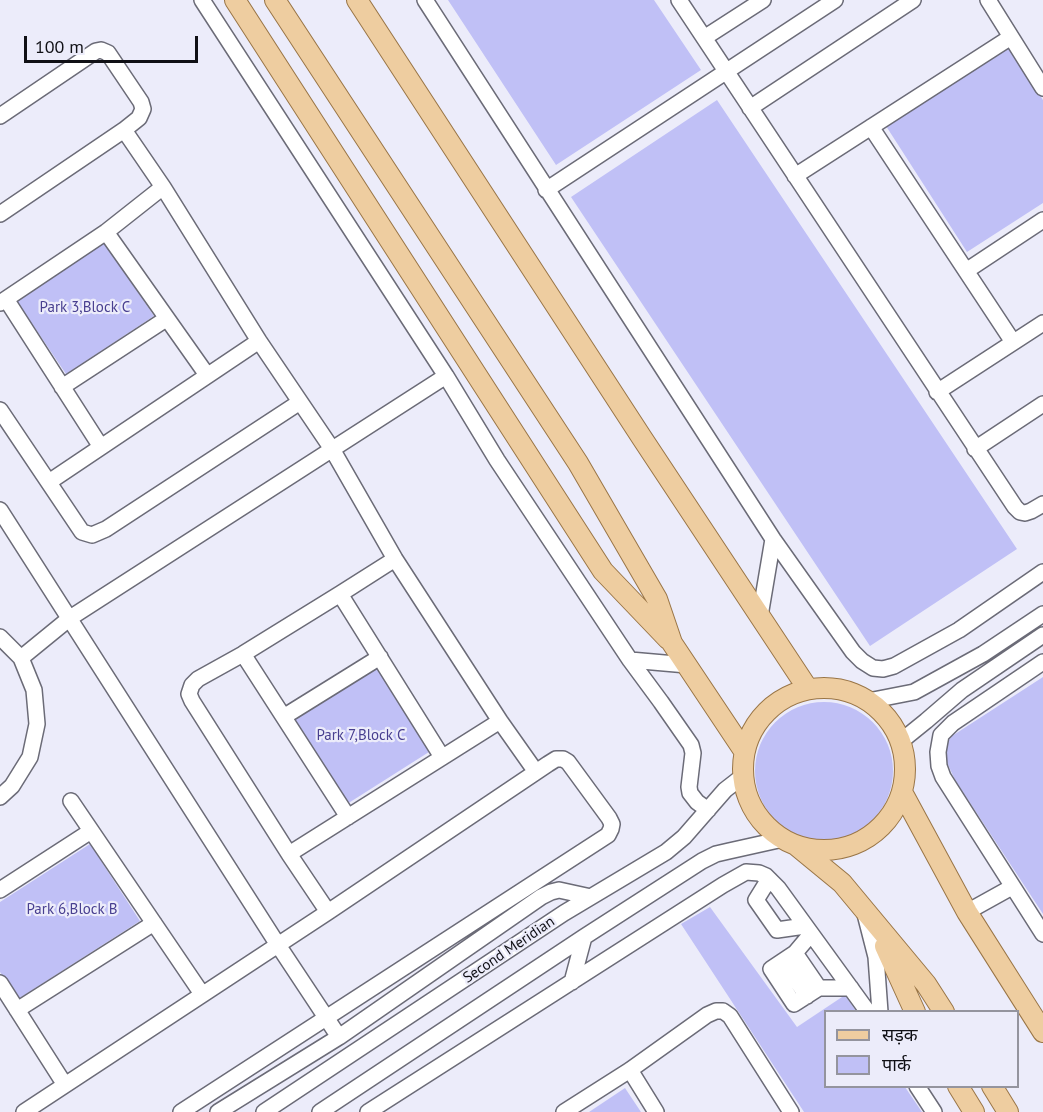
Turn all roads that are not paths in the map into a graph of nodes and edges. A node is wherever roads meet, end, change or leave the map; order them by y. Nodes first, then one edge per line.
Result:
1 (202, 0) edge
2 (235, 0) edge
3 (275, 0) edge
4 (357, 0) edge
5 (425, 0) edge
6 (679, 0) edge
7 (763, 0) edge
8 (835, 0) edge
9 (913, 0) edge
10 (988, 0) edge
11 (1011, 37) junction
12 (704, 38) junction
13 (727, 71) junction
14 (1043, 88) edge
15 (750, 108) junction
16 (0, 116) edge
17 (871, 127) junction
18 (124, 130) junction
19 (795, 176) junction
20 (163, 187) junction
21 (546, 190) junction
22 (0, 214) edge
23 (1043, 220) edge
24 (106, 232) junction
25 (966, 271) junction
26 (3, 301) edge
27 (166, 319) junction
28 (1043, 323) edge
29 (259, 341) junction
30 (1013, 342) junction
31 (207, 375) junction
32 (446, 376) junction
33 (62, 387) junction
34 (937, 392) junction
35 (300, 402) junction
36 (1043, 404) edge
37 (0, 410) edge
38 (101, 447) junction
39 (332, 449) junction
40 (975, 449) junction
41 (49, 482) junction
42 (1043, 504) edge
43 (0, 510) edge
44 (773, 539) junction
45 (395, 559) junction
46 (1043, 572) edge
47 (340, 594) junction
48 (1043, 614) edge
49 (760, 616) junction
50 (70, 618) junction
51 (1043, 635) edge
52 (0, 637) edge
53 (672, 643) junction
54 (243, 654) junction
55 (380, 657) junction
56 (21, 658) junction
57 (630, 660) junction
58 (1043, 662) edge
59 (687, 665) junction
60 (808, 689) junction
61 (962, 690) junction
62 (994, 696) junction
63 (868, 701) junction
64 (285, 716) junction
65 (500, 721) junction
66 (900, 742) junction
67 (744, 751) junction
68 (442, 757) junction
69 (536, 772) junction
70 (743, 776) junction
71 (902, 792) junction
72 (0, 797) edge
73 (71, 801) dead end
74 (708, 810) junction
75 (348, 817) junction
76 (91, 831) junction
77 (789, 842) junction
78 (289, 854) junction
79 (769, 879) junction
80 (1012, 887) junction
81 (0, 890) edge
82 (591, 897) junction
83 (328, 912) junction
84 (967, 912) junction
85 (868, 914) junction
86 (154, 923) junction
87 (808, 930) junction
88 (1043, 934) edge
89 (584, 937) junction
90 (278, 945) junction
91 (789, 957) junction
92 (572, 982) junction
93 (0, 983) edge
94 (851, 988) junction
95 (813, 992) junction
96 (202, 994) junction
97 (17, 1010) junction
98 (867, 1010) edge
99 (880, 1010) edge
100 (915, 1010) edge
101 (943, 1010) edge
102 (327, 1018) junction
103 (1043, 1032) edge
104 (339, 1037) junction
105 (630, 1070) junction
106 (65, 1085) junction
107 (918, 1088) edge
108 (958, 1088) edge
109 (993, 1088) edge
110 (24, 1112) edge
111 (181, 1112) edge
112 (218, 1112) edge
113 (264, 1112) edge
114 (320, 1112) edge
115 (368, 1112) edge
116 (564, 1112) edge
117 (656, 1112) edge
118 (791, 1112) edge
119 (934, 1112) edge
120 (974, 1112) edge
121 (1008, 1112) edge

1 - 32 street
2 - 53 main road
3 - 53 main road
4 - 49 main road
5 - 21 street
6 - 12 street
7 - 12 street
8 - 13 street
9 - 15 street
10 - 11 street
11 - 14 street
11 - 17 street
12 - 13 street
13 - 15 street
13 - 21 street
15 - 19 street
16 - 18 street
17 - 19 street
17 - 25 street
18 - 20 street
18 - 22 street
19 - 34 street
20 - 24 street
20 - 29 street
21 - 44 street
23 - 25 street
24 - 26 street
24 - 27 street
25 - 30 street
26 - 33 street
27 - 31 street
27 - 33 street
28 - 30 street
29 - 31 street
29 - 35 street
30 - 34 street
31 - 38 street
32 - 39 street
32 - 57 street
33 - 38 street
34 - 40 street
35 - 39 street
35 - 41 street
36 - 40 street
37 - 41 street
38 - 41 street
39 - 45 street
39 - 50 street
40 - 42 street
43 - 50 street
44 - 46 street
44 - 49 street
45 - 47 street
45 - 65 street
47 - 54 street
47 - 55 street
48 - 63 street
49 - 60 main road
50 - 56 street
50 - 90 street
51 - 61 street
52 - 56 street
53 - 59 main road
54 - 64 street
54 - 78 street
55 - 64 street
55 - 68 street
56 - 72 street
57 - 59 street
57 - 74 street
58 - 62 street
59 - 67 main road
60 - 63 main road
60 - 67 main road
61 - 62 street
61 - 66 street
62 - 80 street
63 - 66 main road
64 - 75 street
65 - 68 street
65 - 69 street
66 - 71 main road
67 - 70 main road
68 - 75 street
69 - 83 street
69 - 102 street
70 - 74 street, Second Meridian
70 - 77 main road
71 - 77 main road
71 - 84 main road
73 - 76 street
74 - 82 street, Second Meridian
75 - 78 street
76 - 81 street
76 - 86 street
77 - 85 main road
77 - 89 street, Second Meridian
78 - 83 street
79 - 87 street
79 - 87 street
79 - 92 street
80 - 84 street
80 - 88 street
82 - 104 street
82 - 113 street, Second Meridian
83 - 90 street
84 - 103 main road
85 - 99 street
85 - 100 main road
85 - 101 main road
86 - 96 street
86 - 97 street
87 - 91 street
87 - 94 street
89 - 92 street
89 - 114 street, Second Meridian
90 - 96 street
90 - 102 street
91 - 95 street
91 - 95 street
92 - 115 street
93 - 97 street
94 - 95 street
94 - 98 street
96 - 106 street
97 - 106 street
102 - 104 street
102 - 111 street
104 - 112 street
105 - 116 street
105 - 117 street
105 - 118 street
106 - 110 street
107 - 119 street
108 - 120 main road
109 - 121 main road

